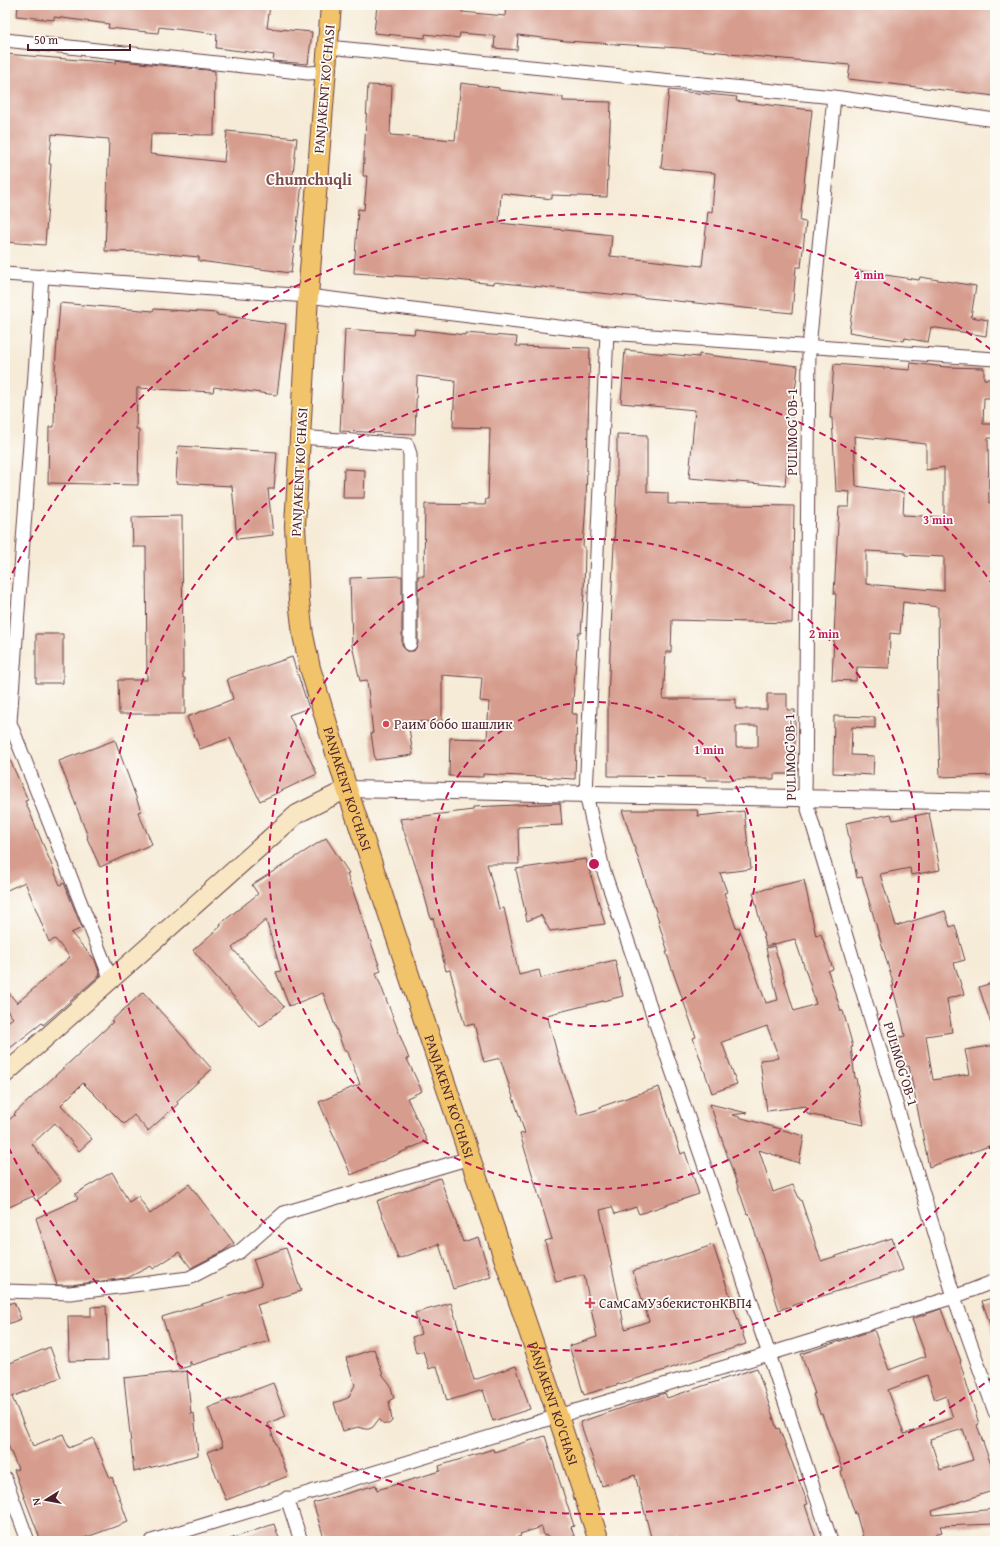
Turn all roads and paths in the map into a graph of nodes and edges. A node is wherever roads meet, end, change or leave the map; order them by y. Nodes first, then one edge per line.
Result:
1 (331, 5) edge
2 (5, 40) edge
3 (328, 47) junction
4 (326, 72) junction
5 (834, 97) junction
6 (995, 120) edge
7 (5, 274) edge
8 (42, 276) junction
9 (308, 296) junction
10 (608, 333) junction
11 (809, 348) junction
12 (995, 359) edge
13 (300, 437) junction
14 (410, 644) dead end
15 (5, 709) edge
16 (10, 722) junction
17 (347, 789) junction
18 (586, 794) junction
19 (805, 799) junction
20 (995, 802) edge
21 (111, 980) junction
22 (5, 1074) edge
23 (470, 1158) junction
24 (995, 1281) edge
25 (5, 1290) edge
26 (954, 1297) junction
27 (769, 1354) junction
28 (995, 1412) edge
29 (558, 1416) junction
30 (5, 1478) edge
31 (287, 1498) junction
32 (28, 1541) edge
33 (154, 1541) edge
34 (301, 1541) edge
35 (599, 1541) edge
36 (831, 1541) edge

1 - 3 main road, PANJAKENT KO'CHASI
2 - 4 street
3 - 4 main road, PANJAKENT KO'CHASI
3 - 5 street
4 - 9 main road, PANJAKENT KO'CHASI
5 - 6 street
5 - 11 street, PULIMOG’OB-1
7 - 8 street
8 - 9 street
8 - 16 street
9 - 10 street
9 - 13 main road, PANJAKENT KO'CHASI
10 - 11 street
10 - 18 street
11 - 12 street
11 - 19 street, PULIMOG’OB-1
13 - 14 street
13 - 17 main road, PANJAKENT KO'CHASI
15 - 16 street
16 - 21 street
17 - 18 street
17 - 21 main road
17 - 23 main road, PANJAKENT KO'CHASI
18 - 19 street
18 - 27 street
19 - 20 street
19 - 26 street, PULIMOG’OB-1
21 - 22 main road
23 - 25 street
23 - 29 main road, PANJAKENT KO'CHASI
24 - 26 street
26 - 27 street
26 - 28 street, PULIMOG’OB-1
27 - 29 street
27 - 36 street
29 - 31 street
29 - 35 main road, PANJAKENT KO'CHASI
30 - 32 street
31 - 33 street
31 - 34 street

